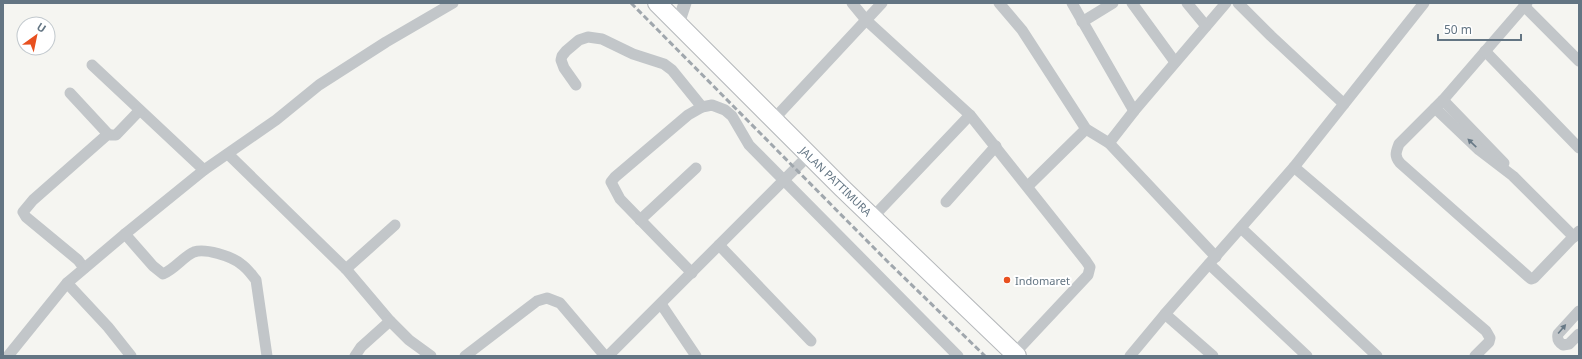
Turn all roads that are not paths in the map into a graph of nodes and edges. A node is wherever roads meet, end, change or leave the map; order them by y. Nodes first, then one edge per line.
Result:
1 (453, 3) edge
2 (657, 3) edge
3 (685, 3) edge
4 (852, 3) edge
5 (882, 3) edge
6 (1000, 3) edge
7 (1072, 3) edge
8 (1113, 3) edge
9 (1132, 3) edge
10 (1187, 3) edge
11 (1226, 3) edge
12 (1238, 3) edge
13 (1424, 3) edge
14 (1526, 4) edge
15 (866, 20) junction
16 (1082, 22) junction
17 (678, 24) junction
18 (1206, 26) junction
19 (1485, 51) junction
20 (1579, 60) edge
21 (1175, 62) junction
22 (92, 65) dead end
23 (576, 85) dead end
24 (70, 93) dead end
25 (1344, 104) junction
26 (1439, 104) junction
27 (702, 107) junction
28 (139, 111) junction
29 (1134, 111) junction
30 (970, 115) junction
31 (773, 120) junction
32 (1086, 129) junction
33 (108, 134) junction
34 (1109, 143) junction
35 (996, 146) junction
36 (1579, 148) edge
37 (228, 154) junction
38 (809, 155) junction
39 (1294, 167) junction
40 (696, 168) dead end
41 (204, 170) junction
42 (783, 180) junction
43 (1028, 186) junction
44 (946, 202) dead end
45 (873, 216) junction
46 (640, 220) junction
47 (395, 225) dead end
48 (1242, 228) junction
49 (125, 234) junction
50 (1576, 234) edge
51 (719, 245) junction
52 (1212, 260) junction
53 (84, 268) junction
54 (346, 269) junction
55 (692, 272) junction
56 (67, 283) junction
57 (661, 304) junction
58 (1579, 311) edge
59 (1165, 314) junction
60 (390, 322) junction
61 (1579, 334) edge
62 (812, 341) dead end
63 (1299, 354) edge
64 (1015, 355) edge
65 (8, 356) edge
66 (131, 356) edge
67 (267, 356) edge
68 (355, 356) edge
69 (431, 356) edge
70 (465, 356) edge
71 (605, 356) edge
72 (608, 356) edge
73 (696, 356) edge
74 (958, 356) edge
75 (1130, 356) edge
76 (1213, 356) edge
77 (1377, 356) edge
78 (1475, 356) edge

1 - 37 street
2 - 17 highway, JALAN PATTIMURA
3 - 17 street
4 - 15 street
5 - 15 street
6 - 32 street
7 - 16 street
8 - 16 street
9 - 21 street
10 - 18 street
11 - 18 street
12 - 25 street
13 - 25 street
14 - 19 street
14 - 20 street
15 - 30 street
15 - 31 street
16 - 29 street
17 - 31 highway, JALAN PATTIMURA
18 - 21 street
19 - 26 street
19 - 36 street
21 - 29 street
22 - 28 street
23 - 27 street
24 - 33 street
25 - 39 street
26 - 50 street
26 - 50 street
27 - 42 street
27 - 46 street
28 - 33 street
28 - 41 street
29 - 34 street
30 - 35 street
30 - 45 street
31 - 38 highway, JALAN PATTIMURA
32 - 34 street
32 - 43 street
33 - 53 street
34 - 52 street
35 - 43 street
35 - 44 street
37 - 41 street
37 - 54 street
38 - 42 street
38 - 45 highway, JALAN PATTIMURA
39 - 48 street
39 - 78 street
40 - 46 street
41 - 49 street
42 - 51 street
42 - 74 street
43 - 64 street
45 - 64 highway, JALAN PATTIMURA
46 - 55 street
47 - 54 street
48 - 52 street
48 - 77 street
49 - 53 street
49 - 67 street
51 - 55 street
51 - 62 street
52 - 59 street
52 - 63 street
53 - 56 street
54 - 60 street
55 - 57 street
56 - 65 street
56 - 66 street
57 - 72 street
57 - 73 street
61 -> 58 street
59 - 75 street
59 - 76 street
60 - 68 street
60 - 69 street
70 - 71 street

